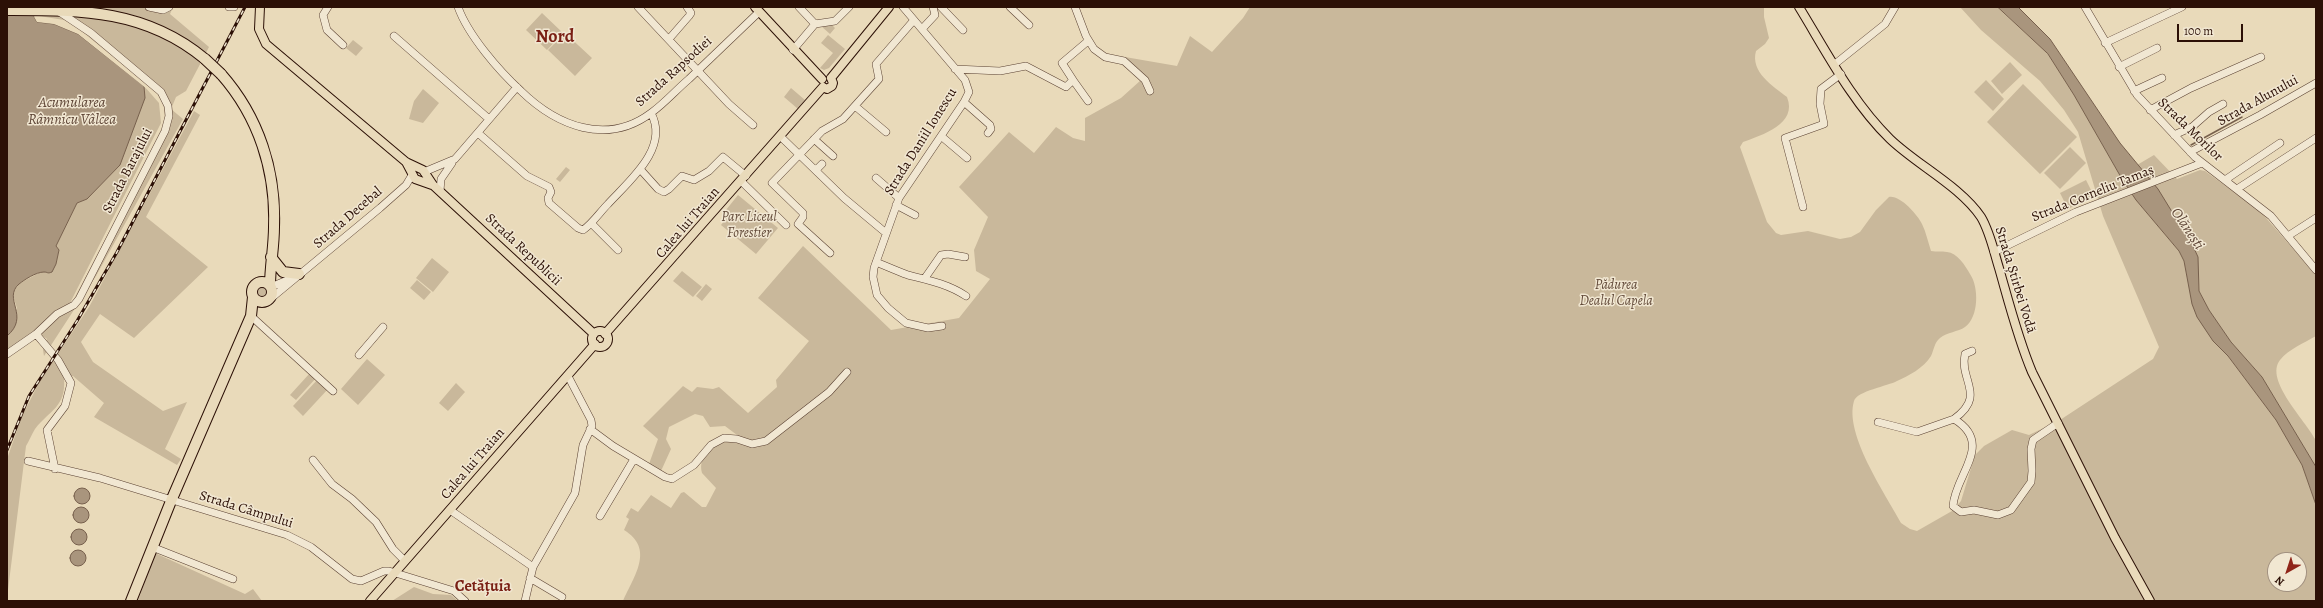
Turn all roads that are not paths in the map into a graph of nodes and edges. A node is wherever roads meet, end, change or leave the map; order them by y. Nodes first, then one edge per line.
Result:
1 (149, 7) edge
2 (169, 7) edge
3 (229, 7) edge
4 (234, 7) edge
5 (260, 7) edge
6 (328, 7) edge
7 (458, 7) edge
8 (638, 7) edge
9 (687, 7) edge
10 (799, 7) edge
11 (849, 7) edge
12 (888, 7) edge
13 (903, 7) edge
14 (934, 7) edge
15 (941, 7) edge
16 (1010, 7) edge
17 (1075, 7) edge
18 (1799, 7) edge
19 (1895, 7) edge
20 (2085, 7) edge
21 (2182, 7) edge
22 (7, 10) edge
23 (56, 10) junction
24 (757, 10) edge
25 (914, 20) junction
26 (815, 24) junction
27 (1029, 25) dead end
28 (922, 29) junction
29 (963, 30) dead end
30 (394, 36) dead end
31 (669, 39) junction
32 (1088, 41) junction
33 (2105, 43) junction
34 (343, 45) dead end
35 (2157, 48) dead end
36 (793, 50) junction
37 (2261, 57) dead end
38 (1835, 64) junction
39 (2119, 67) junction
40 (955, 69) junction
41 (698, 70) junction
42 (1841, 74) junction
43 (831, 78) junction
44 (2162, 78) dead end
45 (822, 79) junction
46 (1073, 80) junction
47 (2316, 83) edge
48 (517, 87) junction
49 (823, 87) junction
50 (1150, 91) dead end
51 (2134, 92) junction
52 (1088, 101) dead end
53 (964, 102) junction
54 (2223, 104) dead end
55 (855, 106) junction
56 (2150, 110) junction
57 (651, 113) junction
58 (489, 119) junction
59 (753, 125) dead end
60 (886, 132) dead end
61 (478, 133) junction
62 (988, 133) dead end
63 (2174, 135) junction
64 (780, 136) junction
65 (941, 136) junction
66 (2316, 138) edge
67 (814, 139) junction
68 (2280, 142) dead end
69 (2190, 152) junction
70 (800, 155) junction
71 (833, 156) dead end
72 (967, 158) dead end
73 (455, 159) junction
74 (2202, 163) junction
75 (822, 164) dead end
76 (640, 169) junction
77 (816, 170) junction
78 (418, 175) junction
79 (743, 178) junction
80 (876, 178) dead end
81 (2225, 180) junction
82 (2237, 189) junction
83 (440, 191) junction
84 (898, 201) junction
85 (1803, 206) dead end
86 (915, 215) dead end
87 (2316, 218) edge
88 (591, 222) junction
89 (786, 225) dead end
90 (886, 233) junction
91 (2288, 236) junction
92 (618, 250) dead end
93 (1994, 252) junction
94 (830, 253) dead end
95 (965, 257) dead end
96 (2316, 259) edge
97 (270, 261) junction
98 (876, 262) junction
99 (2309, 264) junction
100 (2316, 270) edge
101 (302, 272) junction
102 (925, 278) junction
103 (256, 283) junction
104 (270, 286) junction
105 (966, 296) dead end
106 (253, 298) junction
107 (267, 301) junction
108 (251, 316) junction
109 (942, 326) dead end
110 (383, 327) dead end
111 (36, 334) junction
112 (594, 334) junction
113 (605, 334) junction
114 (595, 344) junction
115 (1972, 351) dead end
116 (7, 354) edge
117 (359, 355) dead end
118 (847, 372) dead end
119 (568, 376) junction
120 (334, 391) dead end
121 (1954, 419) junction
122 (1878, 422) dead end
123 (2058, 423) junction
124 (590, 429) junction
125 (634, 459) junction
126 (313, 460) dead end
127 (28, 461) dead end
128 (55, 469) junction
129 (171, 501) junction
130 (450, 510) junction
131 (600, 516) dead end
132 (152, 547) junction
133 (405, 561) junction
134 (533, 567) junction
135 (394, 573) junction
136 (530, 578) junction
137 (233, 579) dead end
138 (562, 597) dead end
139 (131, 601) edge
140 (370, 601) edge
141 (465, 601) edge
142 (525, 601) edge
143 (2150, 601) edge

1 - 2 street
3 - 4 street
5 - 78 main road, Strada Republicii
6 - 34 street
7 - 48 street, Strada Rapsodiei
8 - 31 street
9 - 31 street
10 - 26 street
11 - 26 street
12 - 43 main road, Calea lui Traian
13 - 25 street, Strada Daniil Ionescu
14 - 28 street
15 - 29 street
16 - 27 street
17 - 32 street
18 - 38 main road, Strada Știrbei Vodă
19 - 38 street
20 - 33 street, Strada Morilor
21 - 33 street
22 - 23 highway
23 - 97 highway, bridge
23 - 111 street, Strada Barajului
24 - 36 main road
24 - 41 street, Strada Rapsodiei
25 - 28 street, Strada Daniil Ionescu
25 - 55 street
26 - 36 street
28 - 40 street, Strada Daniil Ionescu
30 - 58 street
31 - 41 street
32 - 46 street
32 - 50 street
33 - 39 street, Strada Morilor
35 - 39 street
36 - 45 main road
37 - 56 street
38 - 42 main road, Strada Știrbei Vodă
39 - 51 street, Strada Morilor
40 - 46 street
40 - 53 street, Strada Daniil Ionescu
41 - 57 street, Strada Rapsodiei
41 - 59 street
42 - 85 street
42 - 93 main road, Strada Știrbei Vodă
43 - 45 main road
43 - 49 main road, Calea lui Traian
44 - 51 street
45 - 49 main road
46 - 52 street
47 - 69 street, Strada Alunului
48 - 57 street, Strada Rapsodiei
48 - 58 street
49 - 64 main road, Calea lui Traian
51 - 56 street, Strada Morilor
53 - 62 street
53 - 65 street, Strada Daniil Ionescu
54 - 63 street
55 - 60 street
55 - 67 street
56 - 63 street, Strada Morilor
57 - 76 street
58 - 61 street
61 - 73 street
61 - 88 street
63 - 69 street, Strada Morilor
64 - 70 street
64 - 79 main road, Calea lui Traian
65 - 72 street
65 - 84 street, Strada Daniil Ionescu
66 - 82 street
67 - 70 street
67 - 71 street
68 - 81 street
69 - 74 street, Strada Morilor
70 - 77 street
70 - 94 street
73 - 78 street
73 - 83 street
74 - 81 street, Strada Morilor
74 - 93 street, Strada Corneliu Tamaș
75 - 77 street
76 - 79 street
76 - 88 street
77 - 90 street
78 - 83 main road, Strada Republicii
78 - 101 street, Strada Decebal
79 - 89 street
79 - 113 main road, Calea lui Traian
80 - 84 street
81 - 82 street, Strada Morilor
82 - 91 street, Strada Morilor
83 - 112 main road, Strada Republicii
84 - 86 street
84 - 90 street, Strada Daniil Ionescu
87 - 91 street
88 - 92 street
90 - 98 street, Strada Daniil Ionescu
91 - 99 street, Strada Morilor
93 - 123 main road, Strada Știrbei Vodă
95 - 102 street
96 - 99 street
97 - 101 highway
97 - 103 highway
97 - 104 highway
98 - 102 street
98 - 109 street, Strada Daniil Ionescu
99 - 100 street, Strada Morilor
101 - 104 street, Strada Decebal
101 - 107 street, Strada Decebal
102 - 105 street
103 - 104 highway
103 - 106 highway
104 - 107 highway
106 - 107 highway
106 - 108 highway
107 - 108 highway
108 - 120 street
108 - 129 highway
110 - 117 street
111 - 116 street, Strada Barajului
111 - 128 street
112 - 113 main road
112 - 114 main road
113 - 114 main road, Calea lui Traian
114 - 119 main road, Calea lui Traian
115 - 121 street
118 - 125 street
119 - 124 street
119 - 130 main road, Calea lui Traian
121 - 122 street
121 - 123 street
123 - 143 main road, Strada Știrbei Vodă
124 - 125 street
124 - 134 street
125 - 131 street
126 - 133 street
127 - 128 street
128 - 129 street
129 - 132 highway
129 - 135 street, Strada Câmpului
130 - 133 main road, Calea lui Traian
130 - 134 street
132 - 137 street
132 - 139 highway
133 - 135 main road, Calea lui Traian
134 - 136 street
135 - 140 main road, Calea lui Traian
135 - 141 street
136 - 138 street
136 - 142 street

